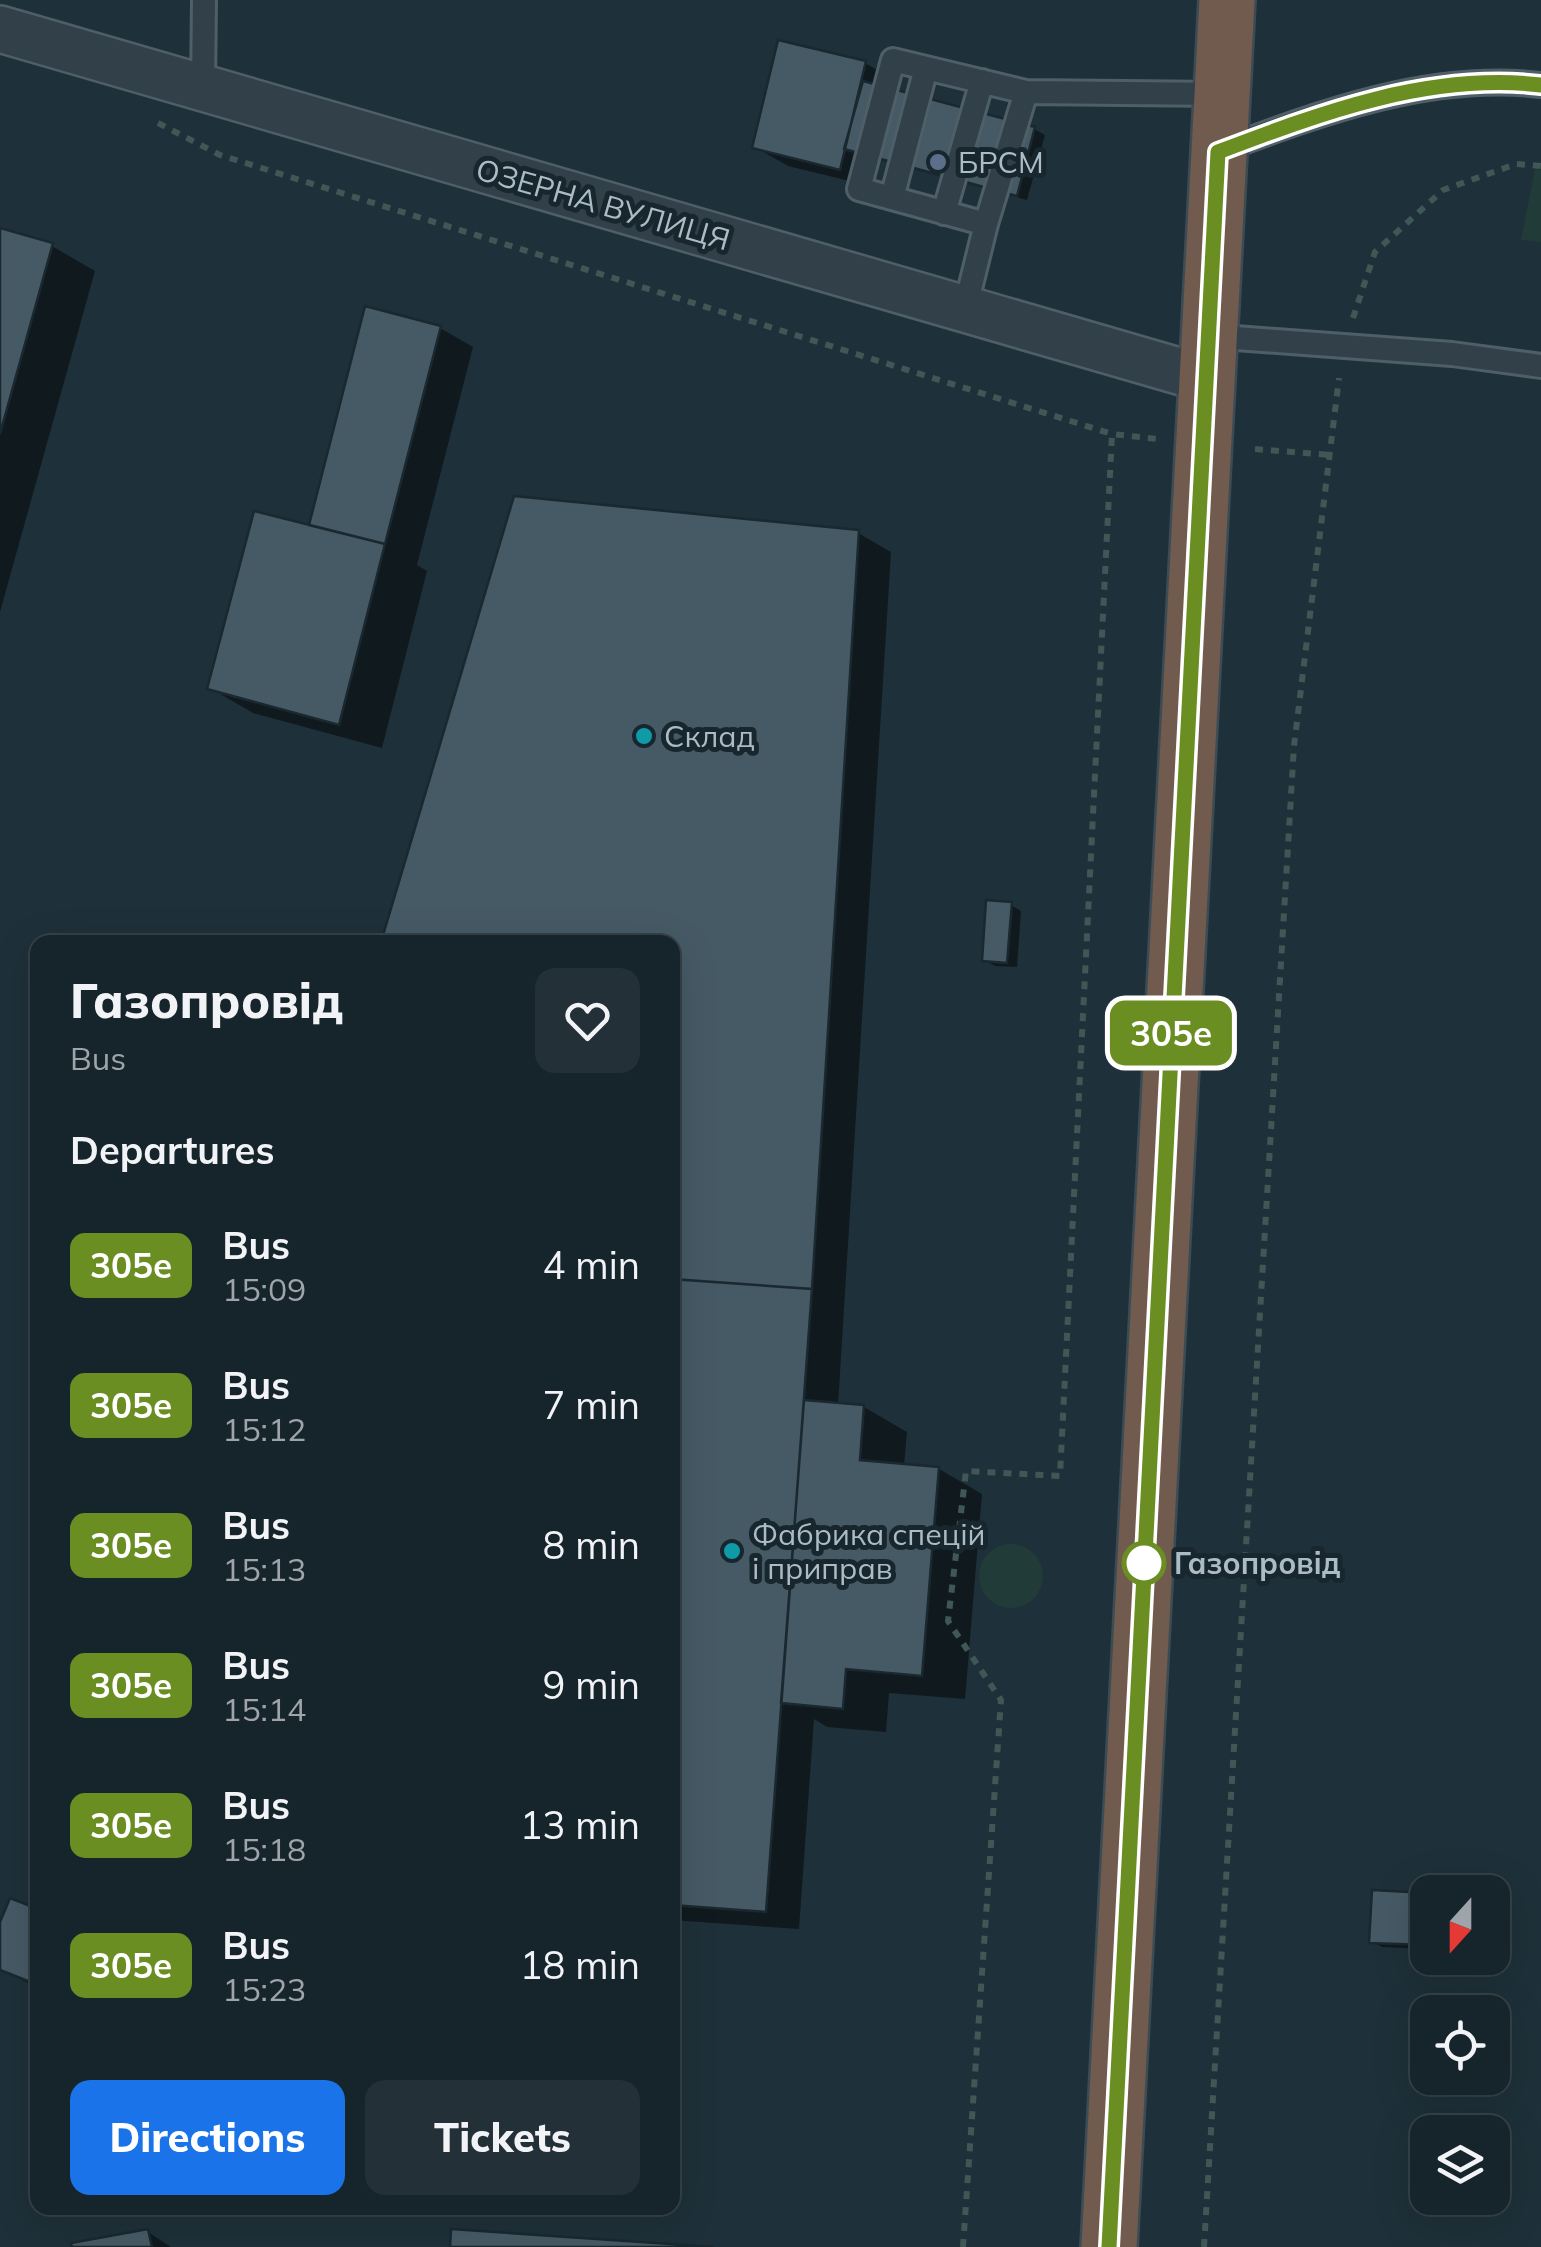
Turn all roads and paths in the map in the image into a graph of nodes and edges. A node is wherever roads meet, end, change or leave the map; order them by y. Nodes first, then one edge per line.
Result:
1 (204, 0) edge
2 (1228, 0) edge
3 (0, 29) edge
4 (926, 68) junction
5 (982, 81) junction
6 (1541, 85) edge
7 (203, 88) junction
8 (1026, 92) junction
9 (1222, 94) junction
10 (152, 120) dead end
11 (1218, 152) junction
12 (1541, 166) edge
13 (892, 198) junction
14 (944, 213) junction
15 (986, 224) junction
16 (966, 309) junction
17 (1344, 345) junction
18 (1207, 357) junction
19 (1541, 366) edge
20 (1112, 434) junction
21 (1157, 439) dead end
22 (1255, 449) dead end
23 (1330, 455) junction
24 (962, 2247) edge
25 (1108, 2247) edge
26 (1204, 2247) edge

1 - 7 lane
2 - 9 highway
3 - 7 street, ОЗЕРНА ВУЛИЦЯ
4 - 5 lane
4 - 13 lane
4 - 13 lane
5 - 8 lane
5 - 14 lane
6 - 11 lane
7 - 16 street, ОЗЕРНА ВУЛИЦЯ
8 - 9 lane
8 - 15 lane
9 - 11 highway
10 - 20 path
11 - 18 highway
12 - 17 path
13 - 14 lane
14 - 15 lane
15 - 16 lane
16 - 18 street, ОЗЕРНА ВУЛИЦЯ
17 - 18 lane
17 - 19 lane
17 - 23 path
18 - 25 highway
20 - 21 path
20 - 24 path
22 - 23 path
23 - 26 path

